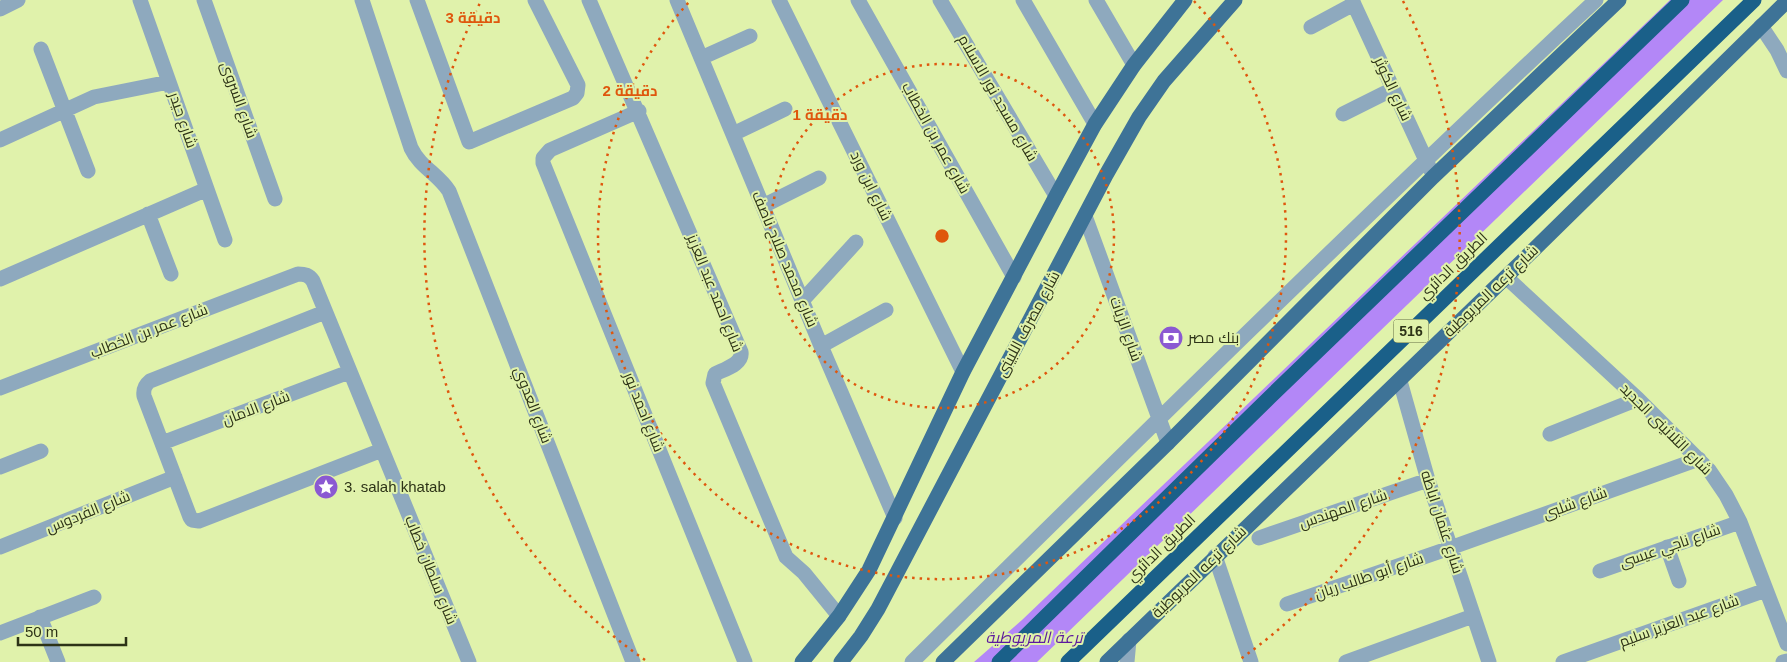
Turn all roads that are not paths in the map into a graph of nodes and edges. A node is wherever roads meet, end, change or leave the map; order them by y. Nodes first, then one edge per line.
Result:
1 (18, 0) edge
2 (140, 0) edge
3 (204, 0) edge
4 (362, 0) edge
5 (417, 0) edge
6 (535, 0) edge
7 (590, 0) edge
8 (779, 0) edge
9 (858, 0) edge
10 (940, 0) edge
11 (1023, 0) edge
12 (1096, 0) edge
13 (1235, 0) edge
14 (1596, 0) edge
15 (1619, 0) edge
16 (1682, 0) edge
17 (1754, 0) edge
18 (681, 1) edge
19 (1787, 1) edge
20 (1179, 2) edge
21 (1353, 2) edge
22 (0, 9) edge
23 (1760, 26) junction
24 (1311, 27) dead end
25 (750, 36) dead end
26 (41, 49) dead end
27 (701, 58) junction
28 (1134, 65) junction
29 (1787, 72) edge
30 (169, 82) junction
31 (1393, 89) junction
32 (786, 109) dead end
33 (65, 110) junction
34 (639, 112) junction
35 (1343, 114) dead end
36 (1096, 124) junction
37 (732, 134) junction
38 (0, 140) edge
39 (1426, 161) junction
40 (88, 172) dead end
41 (1434, 177) junction
42 (819, 178) dead end
43 (207, 189) junction
44 (1056, 196) junction
45 (275, 199) dead end
46 (762, 206) junction
47 (148, 214) junction
48 (1085, 216) junction
49 (225, 240) dead end
50 (856, 242) dead end
51 (171, 274) dead end
52 (298, 274) joint
53 (1014, 277) junction
54 (1506, 277) junction
55 (0, 279) edge
56 (802, 301) junction
57 (886, 310) dead end
58 (325, 312) junction
59 (821, 346) junction
60 (349, 372) junction
61 (964, 372) junction
62 (1400, 380) junction
63 (0, 388) edge
64 (1638, 399) junction
65 (1159, 420) junction
66 (1550, 434) dead end
67 (162, 443) junction
68 (1168, 443) junction
69 (382, 450) junction
70 (42, 451) dead end
71 (1699, 459) junction
72 (0, 467) edge
73 (175, 477) junction
74 (1428, 480) junction
75 (895, 518) junction
76 (1740, 522) junction
77 (1259, 538) dead end
78 (0, 547) edge
79 (1667, 547) junction
80 (1450, 548) junction
81 (1215, 556) junction
82 (1600, 571) dead end
83 (1679, 581) dead end
84 (1766, 590) junction
85 (94, 596) dead end
86 (1287, 604) dead end
87 (839, 616) junction
88 (1473, 616) junction
89 (40, 617) junction
90 (0, 633) edge
91 (1130, 640) junction
92 (1787, 644) edge
93 (1787, 660) edge
94 (58, 662) edge
95 (469, 662) edge
96 (633, 662) edge
97 (745, 662) edge
98 (802, 662) edge
99 (841, 662) edge
100 (912, 662) edge
101 (943, 662) edge
102 (998, 662) edge
103 (1068, 662) edge
104 (1107, 662) edge
105 (1127, 662) edge
106 (1251, 662) edge
107 (1346, 662) edge
108 (1489, 662) edge
109 (1563, 662) edge
110 (1783, 662) edge

1 - 22 street
2 - 30 street, شارع حيدر
3 - 45 street, شارع السروى
4 - 96 street, شارع العدوي
5 - 6 street
7 - 34 street, شارع احمد عبد العزيز
8 - 61 street, شارع ابن ورد
9 - 53 street, شارع عمر بن الخطاب
10 - 44 street, شارع مسجد نور الاسلام
11 - 36 street
12 - 28 street
13 - 48 main road, شارع مصرف اللبينى
14 - 39 street
15 - 41 main road
16 - 102 highway
17 - 103 highway, الطريق الدائري / 516
18 - 27 street, شارع محمد صلاح ناصف
19 - 23 main road, شارع ترعه المريوطية
20 - 28 main road
21 - 24 street
21 - 31 street, شارع الكوثر
23 - 29 street
23 - 54 main road, شارع ترعه المريوطية
25 - 27 street
26 - 33 street
27 - 37 street, شارع محمد صلاح ناصف
28 - 36 main road
30 - 33 street
30 - 43 street, شارع حيدر
31 - 35 street
31 - 39 street, شارع الكوثر
32 - 37 street
33 - 38 street
33 - 40 street
34 - 87 street, شارع احمد عبد العزيز
34 - 97 street, شارع احمد نور
36 - 44 main road
37 - 46 street, شارع محمد صلاح ناصف
39 - 41 street, شارع الكوثر
39 - 65 street
41 - 68 main road
42 - 46 street
43 - 47 street
43 - 49 street, شارع حيدر
44 - 53 main road
46 - 56 street, شارع محمد صلاح ناصف
47 - 51 street
47 - 55 street
48 - 65 street, شارع الزيات
48 - 99 main road, شارع مصرف اللبينى
50 - 56 street
52 - 58 street, شارع سلطان خطاب
52 - 63 street, شارع عمر بن الخطاب
53 - 61 main road
54 - 62 main road, شارع ترعه المريوطية
54 - 64 street, شارع الثلاثينى الجديد
56 - 59 street, شارع محمد صلاح ناصف
57 - 59 street
58 - 60 street, شارع سلطان خطاب
58 - 67 street
59 - 75 street, شارع محمد صلاح ناصف
60 - 67 street, شارع الامان
60 - 69 street, شارع سلطان خطاب
61 - 75 main road
62 - 74 street, شارع عثمان اباظه
62 - 81 main road, شارع ترعه المريوطية
64 - 66 street
64 - 71 street, شارع الثلاثينى الجديد
65 - 68 street, شارع الزيات
65 - 100 street
67 - 73 street
68 - 101 main road
69 - 73 street
69 - 95 street, شارع سلطان خطاب
70 - 72 street
71 - 76 street, شارع الثلاثينى الجديد
71 - 80 street, شارع شلبى
73 - 78 street, شارع الفردوس
74 - 77 street, شارع المهندس
74 - 80 street, شارع عثمان اباظه
75 - 87 main road
76 - 79 street, شارع ناجي عيسى
76 - 84 street, شارع الثلاثينى الجديد
79 - 82 street, شارع ناجي عيسى
79 - 83 street
80 - 86 street, شارع أبو طالب ريان
80 - 88 street, شارع عثمان اباظه
81 - 91 main road, شارع ترعه المريوطية
81 - 106 street
84 - 92 street, شارع الثلاثينى الجديد
84 - 109 street, شارع عبد العزيز سليم
85 - 89 street
87 - 98 main road
88 - 107 street
88 - 108 street, شارع عثمان اباظه
89 - 90 street
89 - 94 street
91 - 104 main road, شارع ترعه المريوطية
91 - 105 street
93 - 110 street

